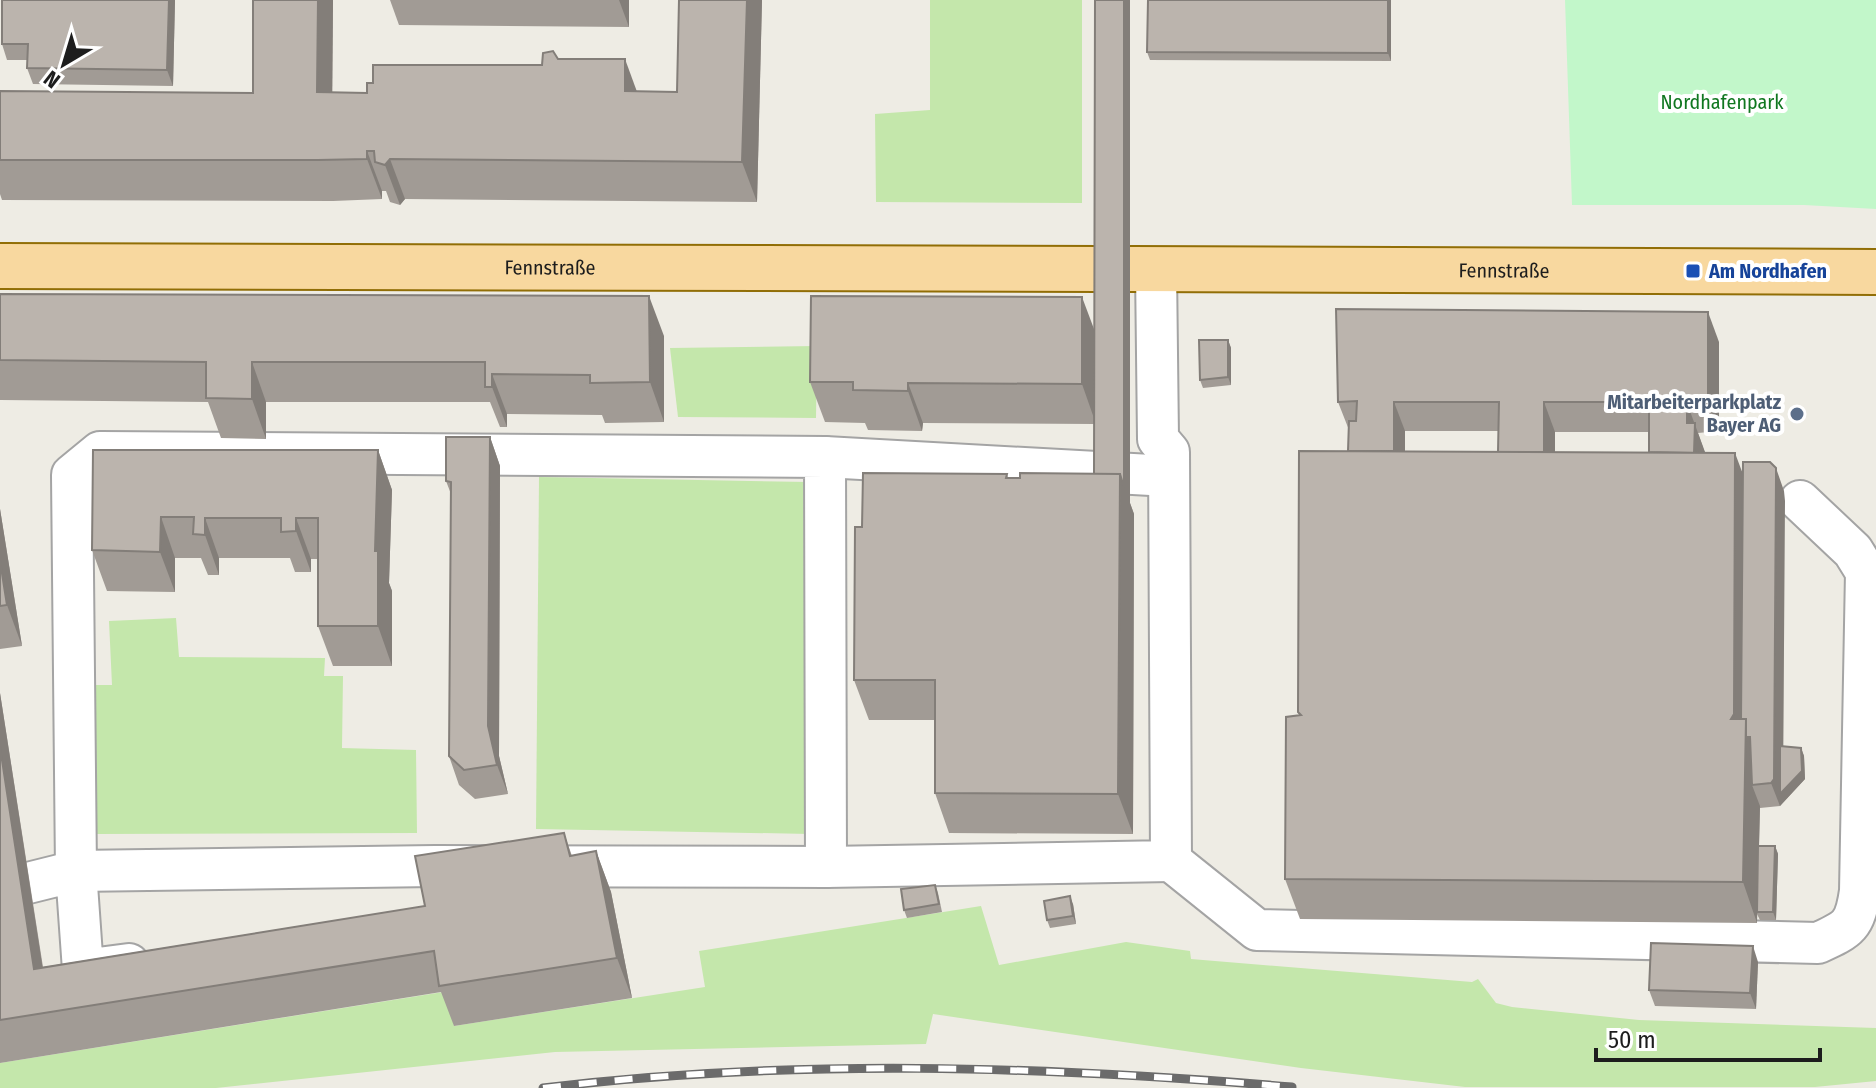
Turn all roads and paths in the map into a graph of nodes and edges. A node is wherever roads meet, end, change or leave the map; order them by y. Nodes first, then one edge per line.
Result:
1 (0, 266) edge
2 (1141, 269) junction
3 (1876, 272) edge
4 (825, 457) junction
5 (1169, 464) junction
6 (1800, 501) dead end
7 (1171, 861) junction
8 (826, 867) junction
9 (76, 871) junction
10 (28, 883) dead end
11 (162, 960) edge

1 - 2 main road, Fennstraße
2 - 3 main road, Fennstraße
2 - 5 lane
4 - 5 lane
4 - 8 lane
4 - 9 lane
5 - 7 lane
6 - 7 lane
7 - 8 lane
8 - 9 lane
9 - 10 lane
9 - 11 lane

